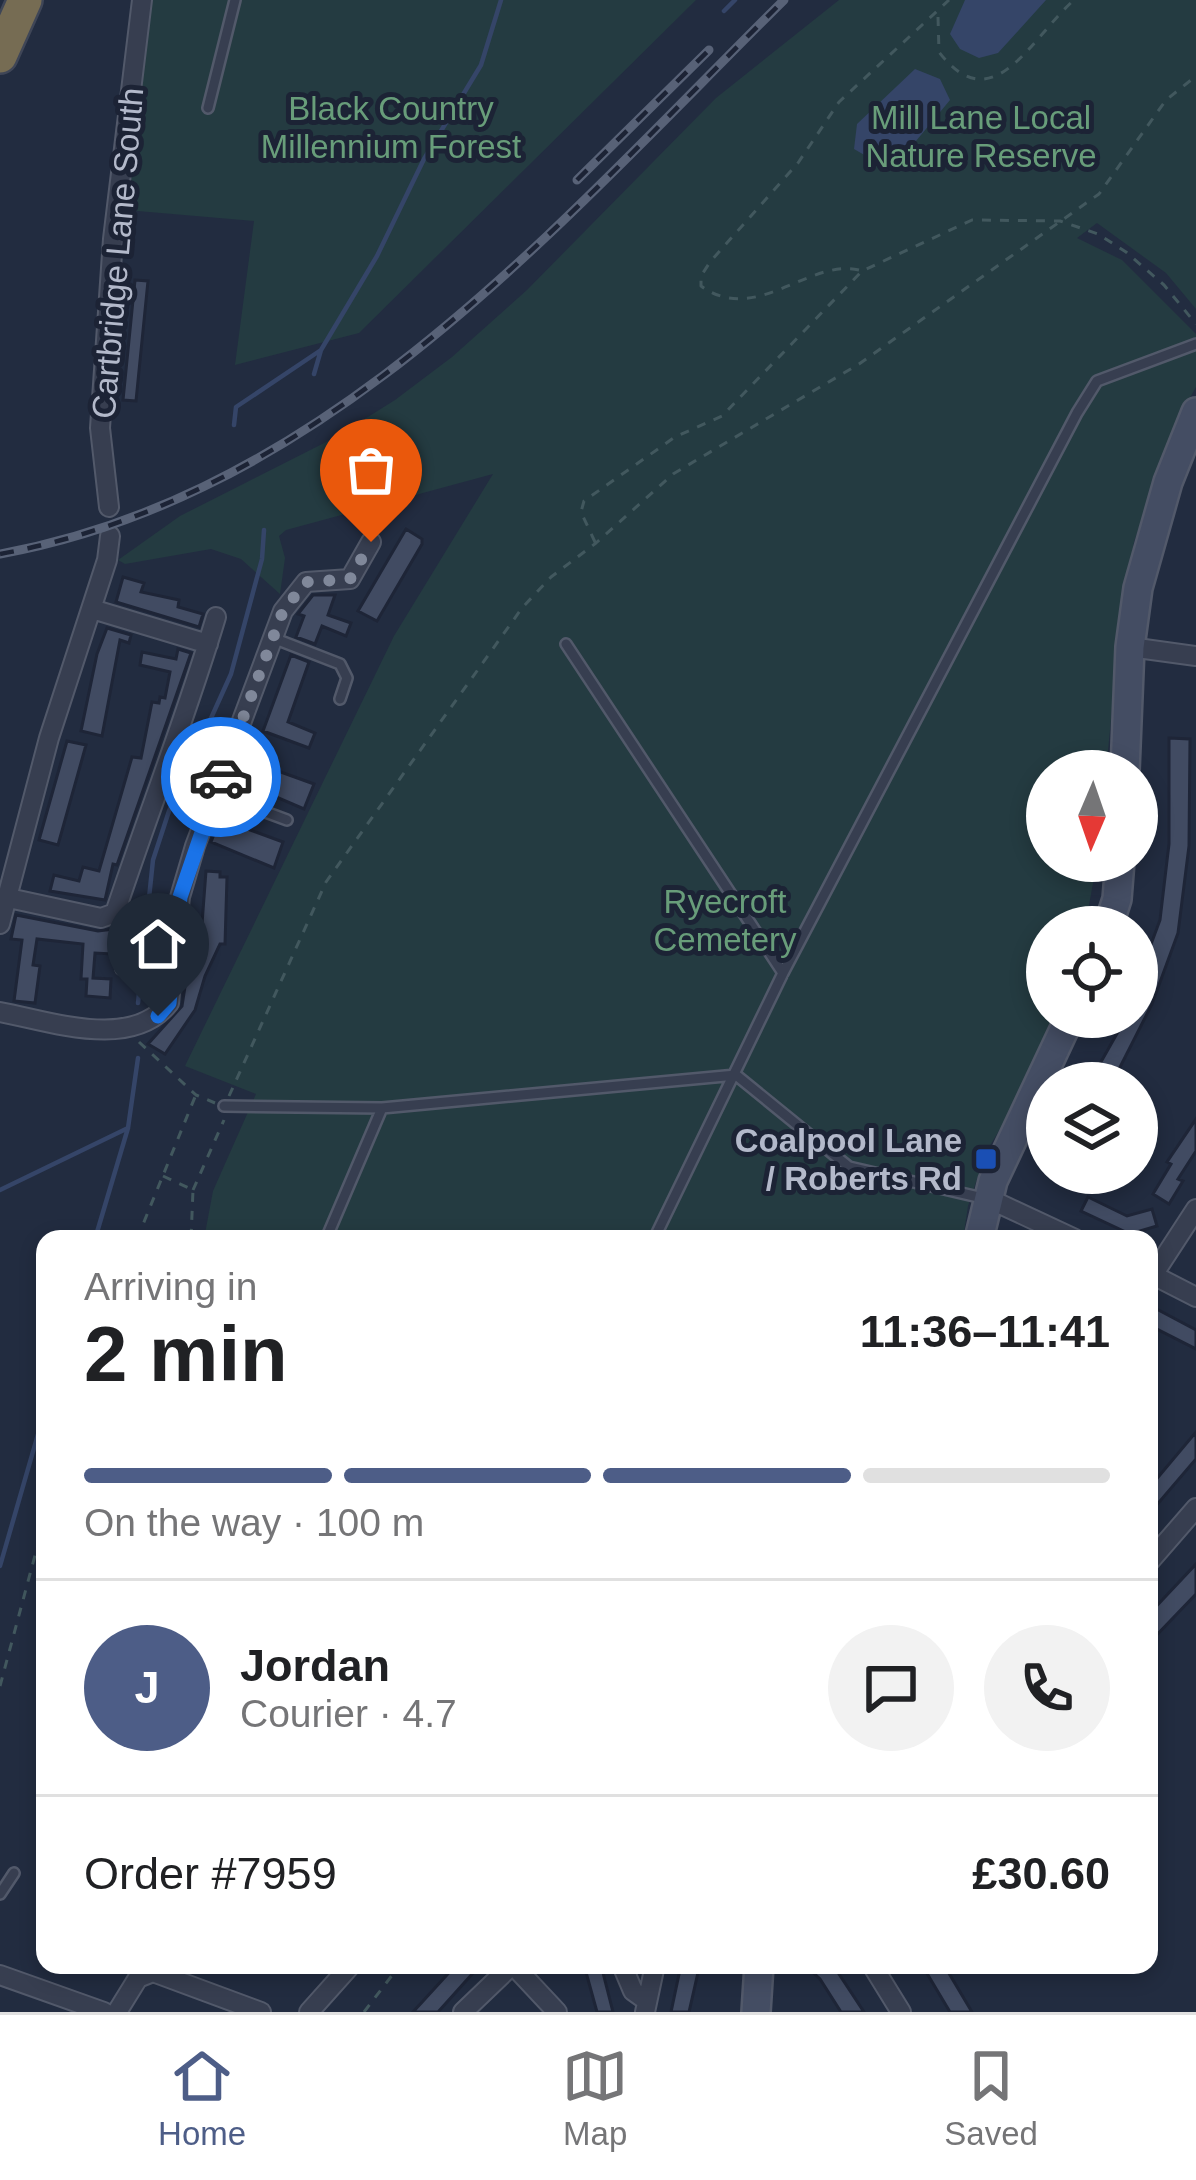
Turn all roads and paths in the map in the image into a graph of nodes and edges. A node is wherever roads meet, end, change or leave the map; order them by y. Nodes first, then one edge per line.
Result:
1 (13, 0) edge
2 (25, 0) edge
3 (142, 0) edge
4 (235, 0) edge
5 (949, 0) edge
6 (1074, 0) edge
7 (938, 13) junction
8 (0, 36) edge
9 (0, 56) edge
10 (1196, 76) edge
11 (208, 108) dead end
12 (1060, 220) junction
13 (862, 271) junction
14 (1196, 324) edge
15 (1196, 344) edge
16 (1196, 412) edge
17 (109, 507) dead end
18 (110, 536) dead end
19 (371, 542) dead end
20 (596, 544) junction
21 (92, 609) junction
22 (216, 617) dead end
23 (273, 638) junction
24 (208, 644) junction
25 (566, 644) dead end
26 (1130, 647) junction
27 (1196, 656) edge
28 (340, 699) dead end
29 (1126, 750) edge
30 (214, 794) junction
31 (287, 820) dead end
32 (4, 897) junction
33 (115, 913) junction
34 (0, 924) edge
35 (122, 970) dead end
36 (783, 973) junction
37 (0, 1012) edge
38 (124, 1028) junction
39 (1060, 1038) edge
40 (736, 1075) junction
41 (196, 1096) junction
42 (224, 1106) junction
43 (382, 1108) junction
44 (162, 1176) junction
45 (193, 1190) junction
46 (993, 1202) junction
47 (1196, 1209) edge
48 (141, 1230) edge
49 (191, 1230) edge
50 (330, 1230) edge
51 (658, 1230) edge
52 (982, 1230) edge
53 (1055, 1230) edge
54 (1158, 1264) edge
55 (1158, 1278) edge
56 (1196, 1297) edge
57 (1196, 1508) edge
58 (36, 1552) edge
59 (1158, 1552) edge
60 (0, 1686) edge
61 (14, 1873) dead end
62 (0, 1894) edge
63 (142, 1974) edge
64 (158, 1974) edge
65 (343, 1974) edge
66 (393, 1974) edge
67 (503, 1974) edge
68 (521, 1974) edge
69 (626, 1974) edge
70 (653, 1974) edge
71 (758, 1974) edge
72 (878, 1974) edge
73 (0, 1976) edge
74 (646, 2006) edge
75 (104, 2012) edge
76 (117, 2012) edge
77 (261, 2012) edge
78 (309, 2012) edge
79 (364, 2012) edge
80 (463, 2012) edge
81 (557, 2012) edge
82 (756, 2012) edge
83 (901, 2012) edge

1 - 8 highway
2 - 9 highway
3 - 17 street, Cartbridge Lane South
4 - 11 lane
5 - 7 path
6 - 7 path
7 - 13 path
10 - 12 path
12 - 13 path
12 - 14 path
12 - 20 path
13 - 20 path
15 - 36 lane
16 - 26 street
18 - 21 street
19 - 23 street
20 - 42 path
21 - 24 street
21 - 32 street
22 - 24 street
23 - 28 lane
23 - 30 street
24 - 33 street
25 - 36 lane
26 - 27 street
26 - 29 street
30 - 31 lane
30 - 38 street
32 - 33 street
32 - 34 street
33 - 35 lane
36 - 40 lane
37 - 38 street
38 - 41 path
39 - 46 street
40 - 43 lane
40 - 46 lane
40 - 51 lane
41 - 42 path
41 - 44 path
42 - 43 lane
42 - 45 path
43 - 50 lane
44 - 45 path
44 - 48 path
45 - 49 path
46 - 52 street
46 - 53 street
47 - 54 street
55 - 56 street
57 - 59 street
58 - 60 path
61 - 62 lane
63 - 76 street
64 - 77 street
65 - 78 street
66 - 79 path
67 - 80 street
68 - 81 street
69 - 74 street
70 - 74 street
71 - 82 street
72 - 83 street
73 - 75 street

